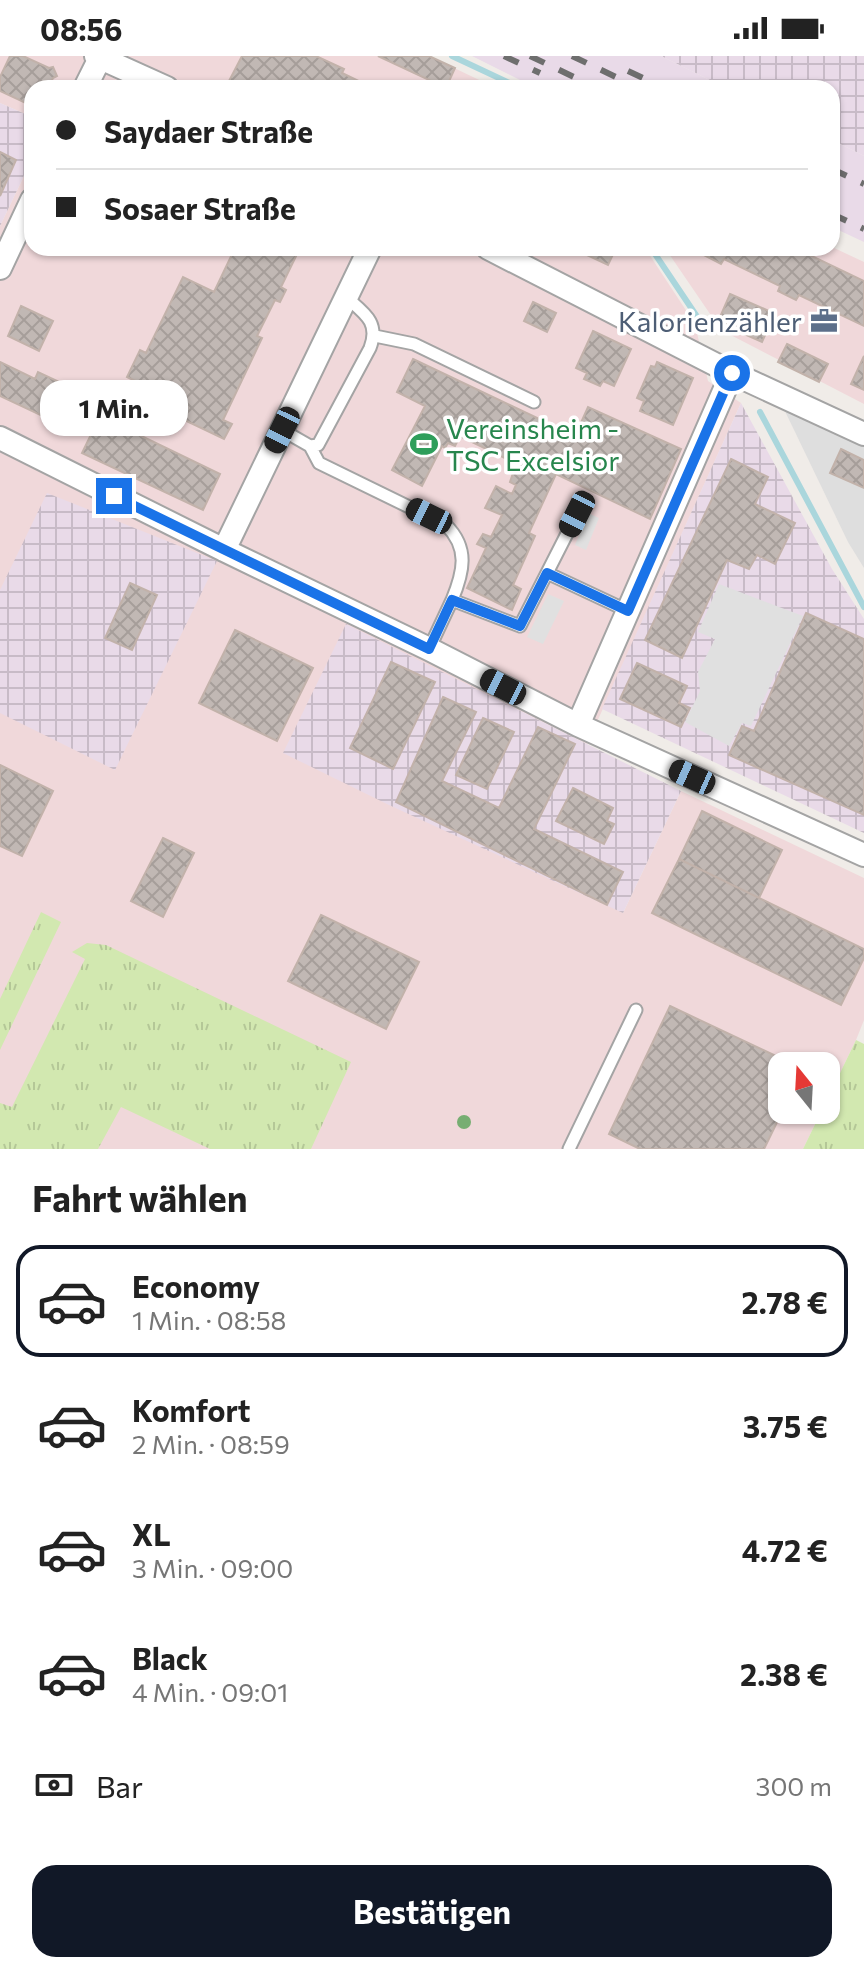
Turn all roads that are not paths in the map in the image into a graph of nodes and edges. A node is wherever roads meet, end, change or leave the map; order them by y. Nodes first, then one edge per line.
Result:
1 (98, 57) edge
2 (88, 80) edge
3 (149, 80) edge
4 (24, 217) edge
5 (366, 256) edge
6 (504, 256) edge
7 (0, 268) edge
8 (346, 297) junction
9 (375, 336) junction
10 (732, 373) junction
11 (534, 402) dead end
12 (282, 430) junction
13 (864, 434) edge
14 (0, 438) edge
15 (310, 446) junction
16 (577, 514) dead end
17 (224, 550) junction
18 (547, 573) junction
19 (452, 600) junction
20 (628, 611) junction
21 (429, 649) junction
22 (578, 725) junction
23 (864, 855) edge
24 (636, 1010) dead end
25 (569, 1149) edge

1 - 2 street
1 - 3 street
4 - 7 street
5 - 8 street
6 - 10 street
8 - 9 lane
8 - 12 street
9 - 11 lane
9 - 15 lane
10 - 13 street
10 - 20 street
12 - 15 lane
12 - 17 street
14 - 17 street
15 - 19 lane
16 - 18 lane
17 - 21 street
18 - 19 lane
18 - 20 lane
19 - 21 lane
20 - 22 street
21 - 22 street
22 - 23 street
24 - 25 lane

